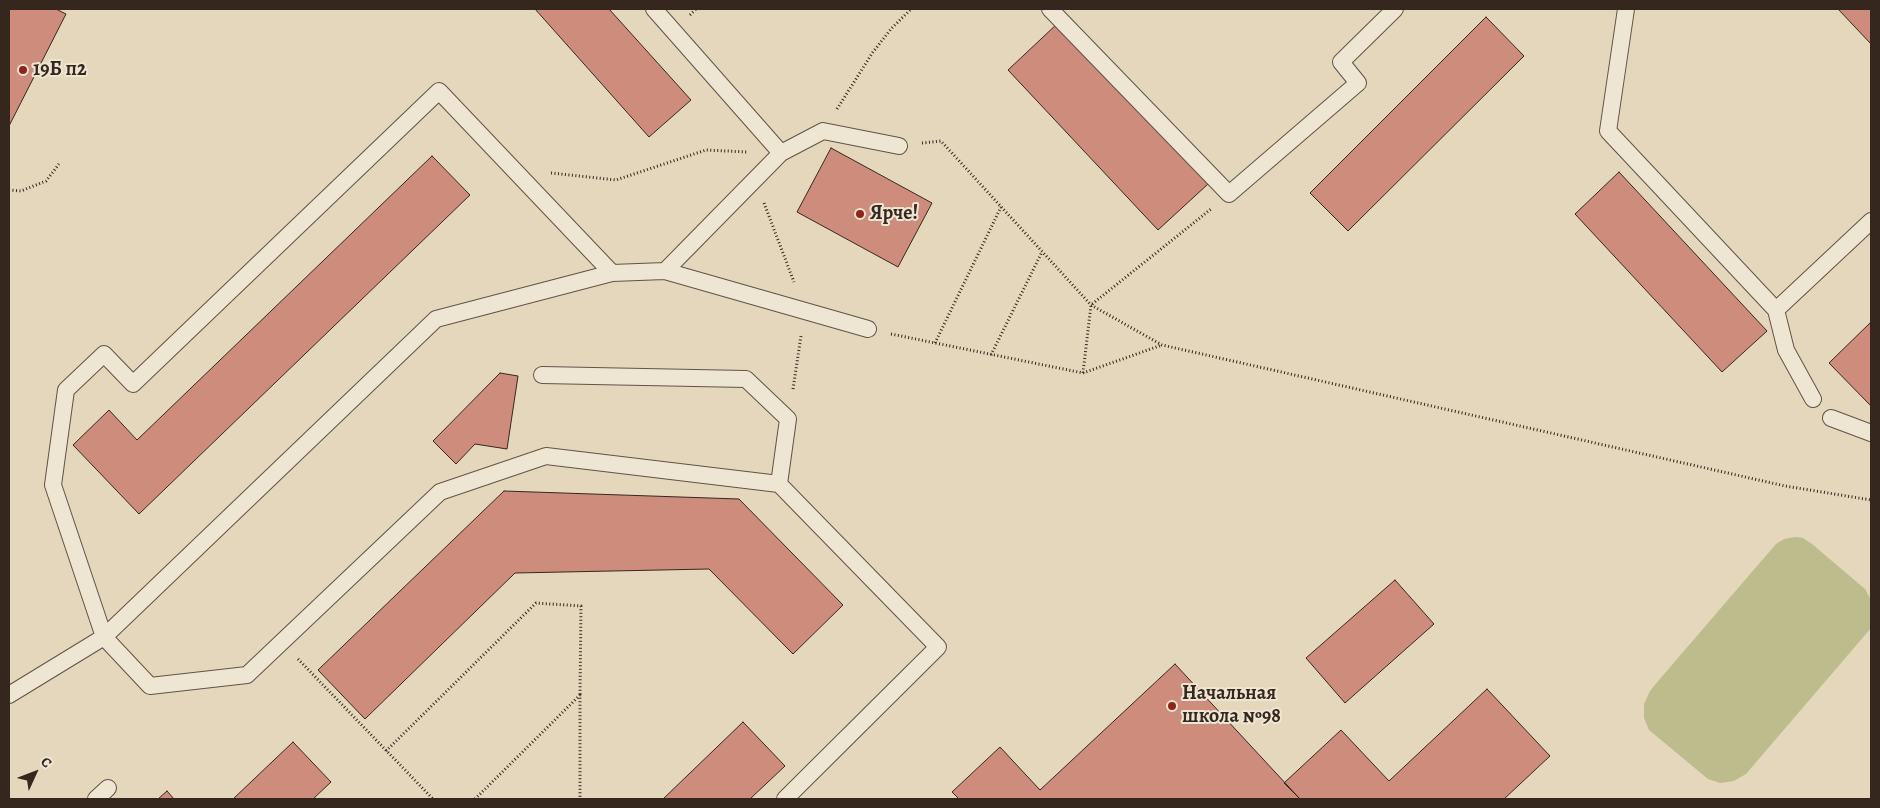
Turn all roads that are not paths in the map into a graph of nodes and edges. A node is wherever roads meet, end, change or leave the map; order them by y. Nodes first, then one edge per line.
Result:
1 (654, 9) edge
2 (1050, 9) edge
3 (1395, 9) edge
4 (1626, 9) edge
5 (899, 146) road end
6 (781, 153) junction
7 (1871, 220) edge
8 (665, 271) junction
9 (612, 273) junction
10 (1776, 310) junction
11 (868, 329) road end
12 (542, 375) dead end
13 (1813, 399) dead end
14 (1831, 418) dead end
15 (1871, 433) edge
16 (779, 484) junction
17 (104, 637) junction
18 (9, 695) edge
19 (785, 799) edge

1 - 6 lane
2 - 3 lane
4 - 10 lane
5 - 6 lane
6 - 8 lane
7 - 10 lane
8 - 9 lane
8 - 11 lane
9 - 17 lane
9 - 17 lane
10 - 13 lane
12 - 16 lane
14 - 15 lane
16 - 17 lane
16 - 19 lane
17 - 18 lane

